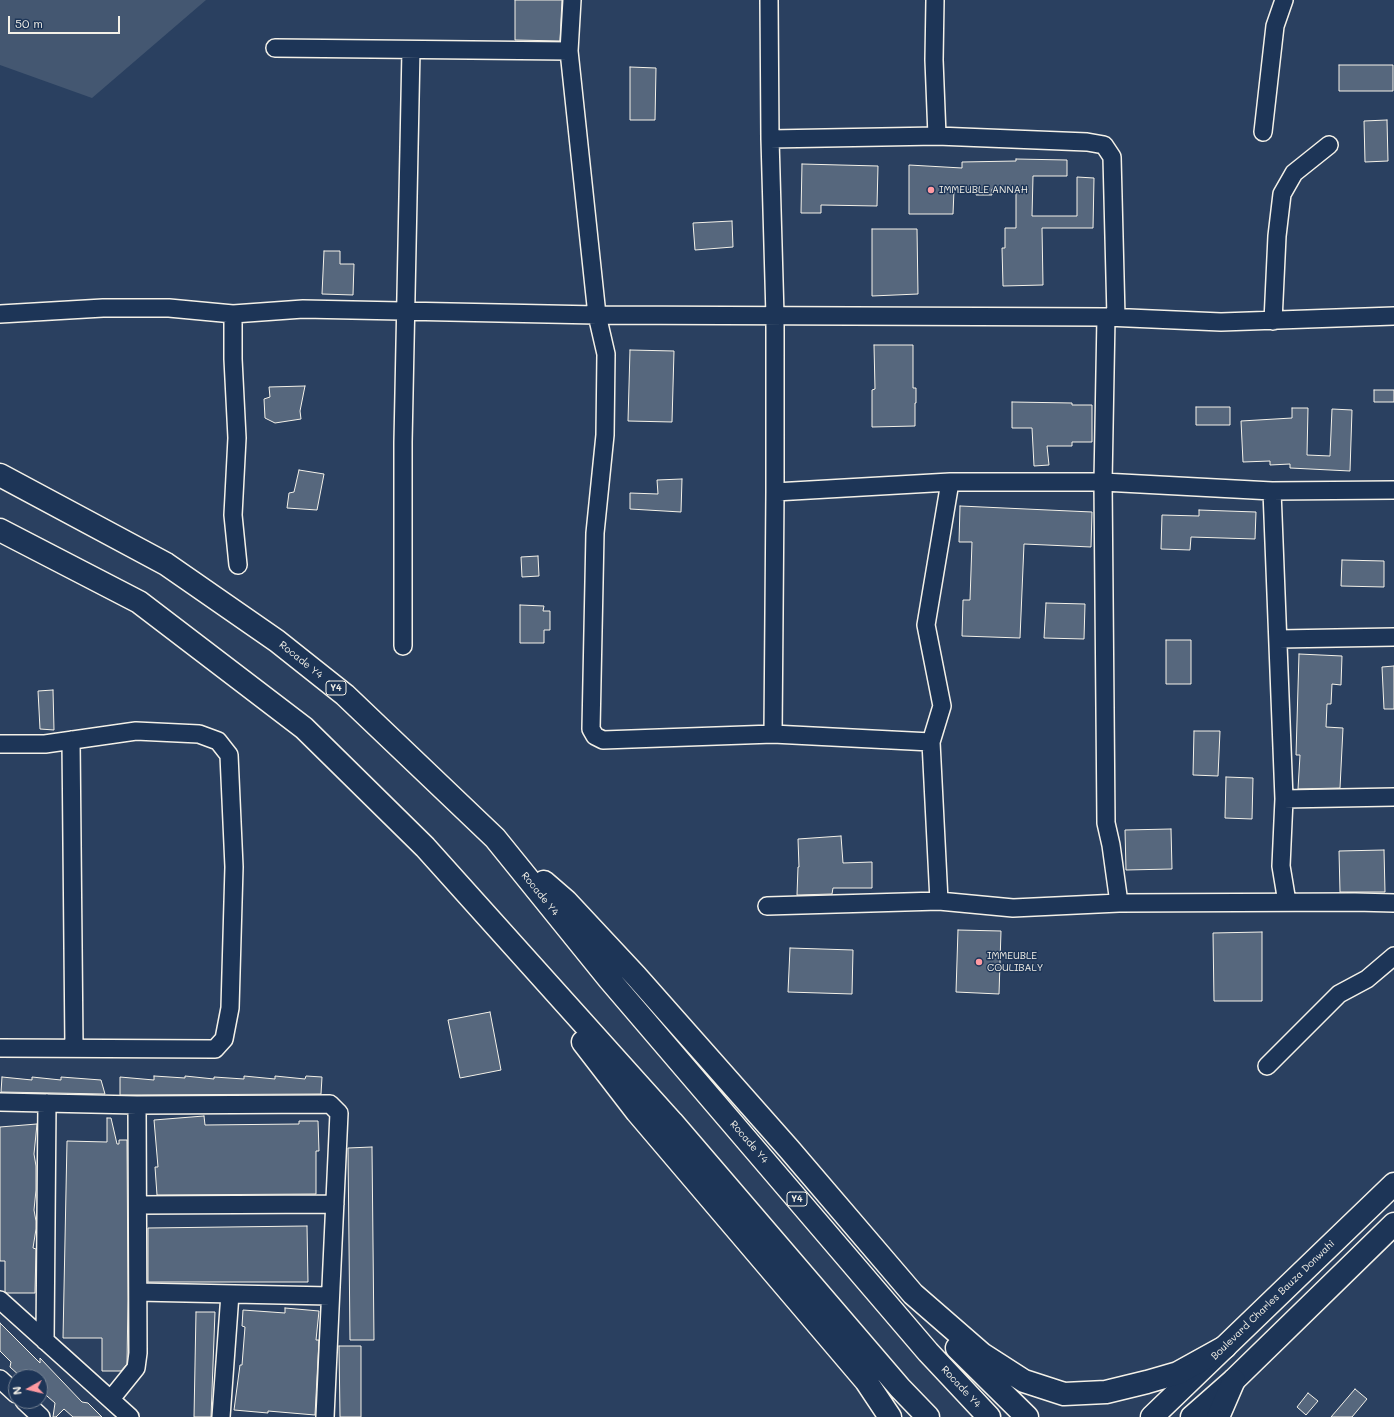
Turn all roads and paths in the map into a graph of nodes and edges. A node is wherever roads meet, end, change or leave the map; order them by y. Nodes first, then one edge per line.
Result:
1 (572, 0) edge
2 (769, 0) edge
3 (935, 0) edge
4 (1284, 0) edge
5 (275, 48) dead end
6 (411, 50) junction
7 (569, 51) junction
8 (1263, 132) dead end
9 (938, 136) junction
10 (770, 139) junction
11 (1329, 145) dead end
12 (406, 310) junction
13 (0, 314) edge
14 (233, 314) junction
15 (597, 315) junction
16 (775, 316) junction
17 (1394, 316) edge
18 (1111, 317) junction
19 (1273, 321) junction
20 (0, 475) edge
21 (950, 482) junction
22 (1104, 482) junction
23 (1394, 490) edge
24 (1272, 491) junction
25 (775, 492) junction
26 (0, 530) edge
27 (238, 565) dead end
28 (1394, 637) edge
29 (1279, 639) junction
30 (403, 646) dead end
31 (772, 734) junction
32 (71, 740) junction
33 (931, 742) junction
34 (0, 744) edge
35 (1394, 797) edge
36 (1284, 799) junction
37 (495, 838) junction
38 (939, 901) junction
39 (1288, 902) junction
40 (1119, 903) junction
41 (1394, 904) edge
42 (767, 906) dead end
43 (486, 914) junction
44 (1394, 956) edge
45 (0, 1048) edge
46 (74, 1048) junction
47 (1267, 1066) dead end
48 (0, 1102) edge
49 (47, 1103) junction
50 (137, 1105) junction
51 (1394, 1184) edge
52 (335, 1204) junction
53 (138, 1205) junction
54 (1394, 1224) edge
55 (138, 1292) junction
56 (230, 1294) junction
57 (913, 1294) junction
58 (330, 1296) junction
59 (0, 1300) edge
60 (45, 1341) junction
61 (1225, 1347) junction
62 (1234, 1380) junction
63 (866, 1381) junction
64 (111, 1399) junction
65 (32, 1409) edge
66 (41, 1417) edge
67 (130, 1417) edge
68 (221, 1417) edge
69 (325, 1417) edge
70 (890, 1417) edge
71 (902, 1417) edge
72 (928, 1417) edge
73 (989, 1417) edge
74 (1027, 1417) edge
75 (1152, 1417) edge
76 (1192, 1417) edge
77 (1218, 1417) edge

1 - 7 street
2 - 10 street
3 - 9 street
4 - 8 street
5 - 6 street
6 - 7 street
6 - 12 street
7 - 15 street
9 - 10 street
9 - 18 street
10 - 16 street
11 - 19 street
12 - 14 street
12 - 15 street
12 - 30 street
13 - 14 street
14 - 27 street
15 - 16 street
15 - 31 street
16 - 18 street
16 - 25 street
17 - 19 street
18 - 19 street
18 - 22 street
20 - 37 main road, Rocade Y4 / Y4
21 - 22 street
21 - 25 street
21 - 33 street
22 - 24 street
22 - 40 street
23 - 24 street
24 - 29 street
25 - 31 street
26 - 43 main road
28 - 29 street
29 - 36 street
31 - 33 street
32 - 34 street
32 - 46 street
32 - 46 street
33 - 38 street
35 - 36 street
36 - 39 street
37 - 57 main road
37 - 73 main road, Rocade Y4 / Y4
38 - 40 street
38 - 42 street
39 - 40 street
39 - 41 street
43 - 63 main road
43 - 72 main road
44 - 47 street
45 - 46 street
48 - 49 street
49 - 50 street
49 - 60 street
50 - 52 street
50 - 53 street
51 - 61 main road, Boulevard Charles Bauza Donwahi
52 - 53 street
52 - 58 street
53 - 55 street
54 - 62 main road
55 - 56 street
55 - 64 street
56 - 58 street
56 - 68 street
57 - 61 main road
57 - 74 main road
58 - 69 street
59 - 60 street
60 - 64 street
61 - 75 main road, Boulevard Charles Bauza Donwahi
62 - 76 main road
62 - 77 main road
63 - 70 main road
63 - 71 main road
64 - 67 street
65 - 66 street

